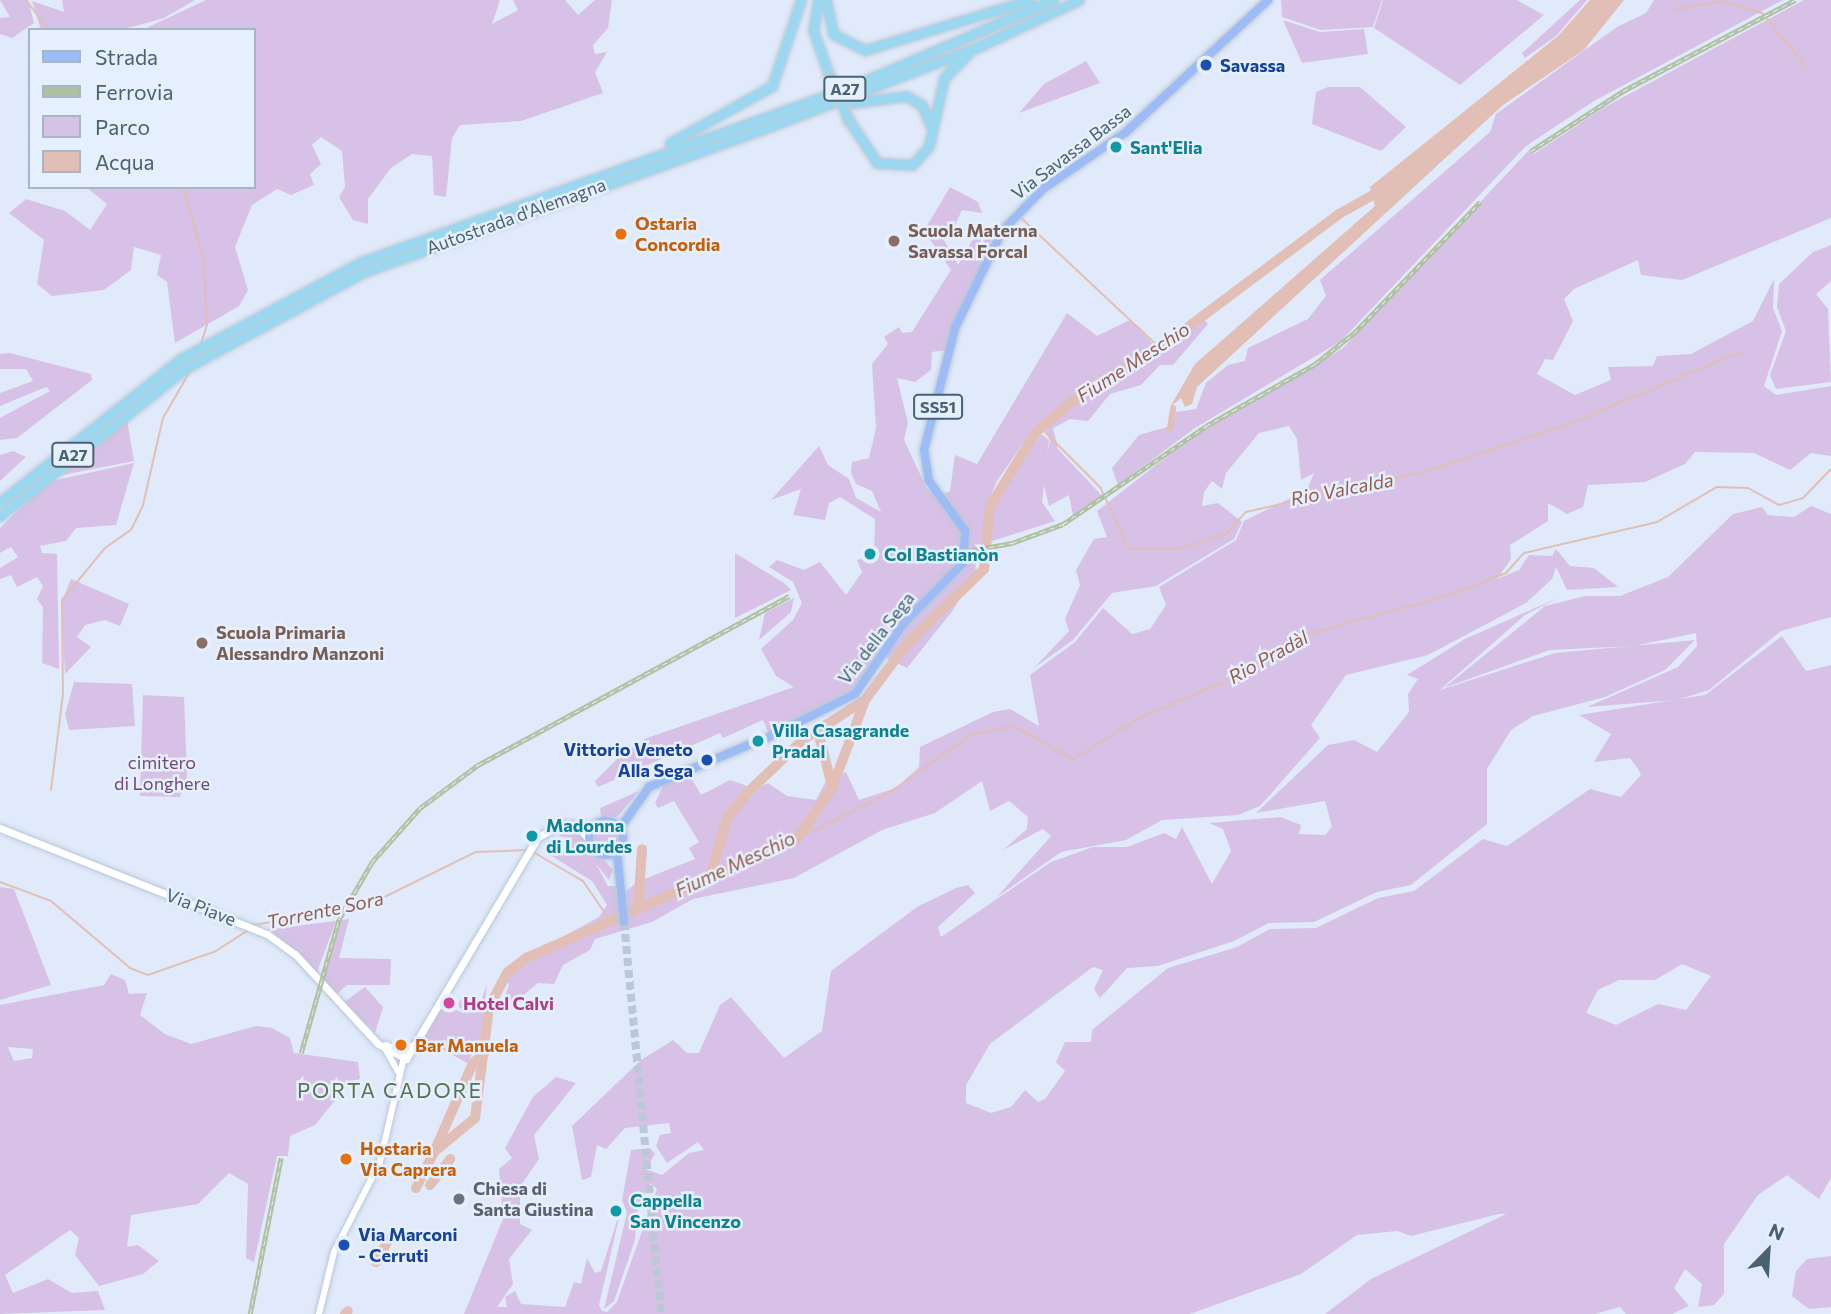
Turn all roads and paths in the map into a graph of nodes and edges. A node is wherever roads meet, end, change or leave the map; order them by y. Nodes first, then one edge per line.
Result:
1 (801, 0) edge
2 (818, 0) edge
3 (826, 0) edge
4 (1030, 0) edge
5 (1054, 0) edge
6 (1079, 0) edge
7 (1268, 0) edge
8 (980, 46) junction
9 (772, 126) junction
10 (931, 135) junction
11 (631, 162) junction
12 (0, 502) edge
13 (0, 516) edge
14 (965, 559) joint
15 (765, 739) dead end
16 (751, 744) dead end
17 (627, 813) junction
18 (612, 822) junction
19 (574, 824) junction
20 (593, 826) junction
21 (0, 828) edge
22 (620, 828) junction
23 (588, 839) junction
24 (617, 852) junction
25 (607, 856) junction
26 (620, 878) junction
27 (624, 920) tunnel mouth
28 (412, 1046) junction
29 (391, 1050) junction
30 (406, 1059) junction
31 (399, 1078) junction
32 (319, 1314) edge

1 - 11 highway, A27
2 - 10 highway, A27, bridge
3 - 4 highway
5 - 11 highway, Autostrada d'Alemagna / A27
6 - 8 highway, Autostrada d'Alemagna / A27
7 - 14 main road, Via Savassa Bassa / SS51
8 - 9 highway, Autostrada d'Alemagna / A27
8 - 10 highway, A27
9 - 10 highway, A27
9 - 13 highway, Autostrada d'Alemagna / A27
11 - 12 highway, Autostrada d'Alemagna / A27
14 - 15 main road, Via della Sega / SS51
16 - 17 main road
17 - 18 main road
17 - 22 main road
18 - 20 main road
18 - 22 main road
19 - 20 main road
19 - 23 main road
19 - 28 main road
20 - 23 main road
21 - 29 main road, Via Piave
22 - 24 main road
23 - 25 main road
24 - 25 main road
24 - 26 main road
25 - 26 main road
26 - 27 main road
28 - 29 main road
28 - 30 main road
29 - 30 main road, Via Piave
29 - 31 street
30 - 31 street
31 - 32 street

